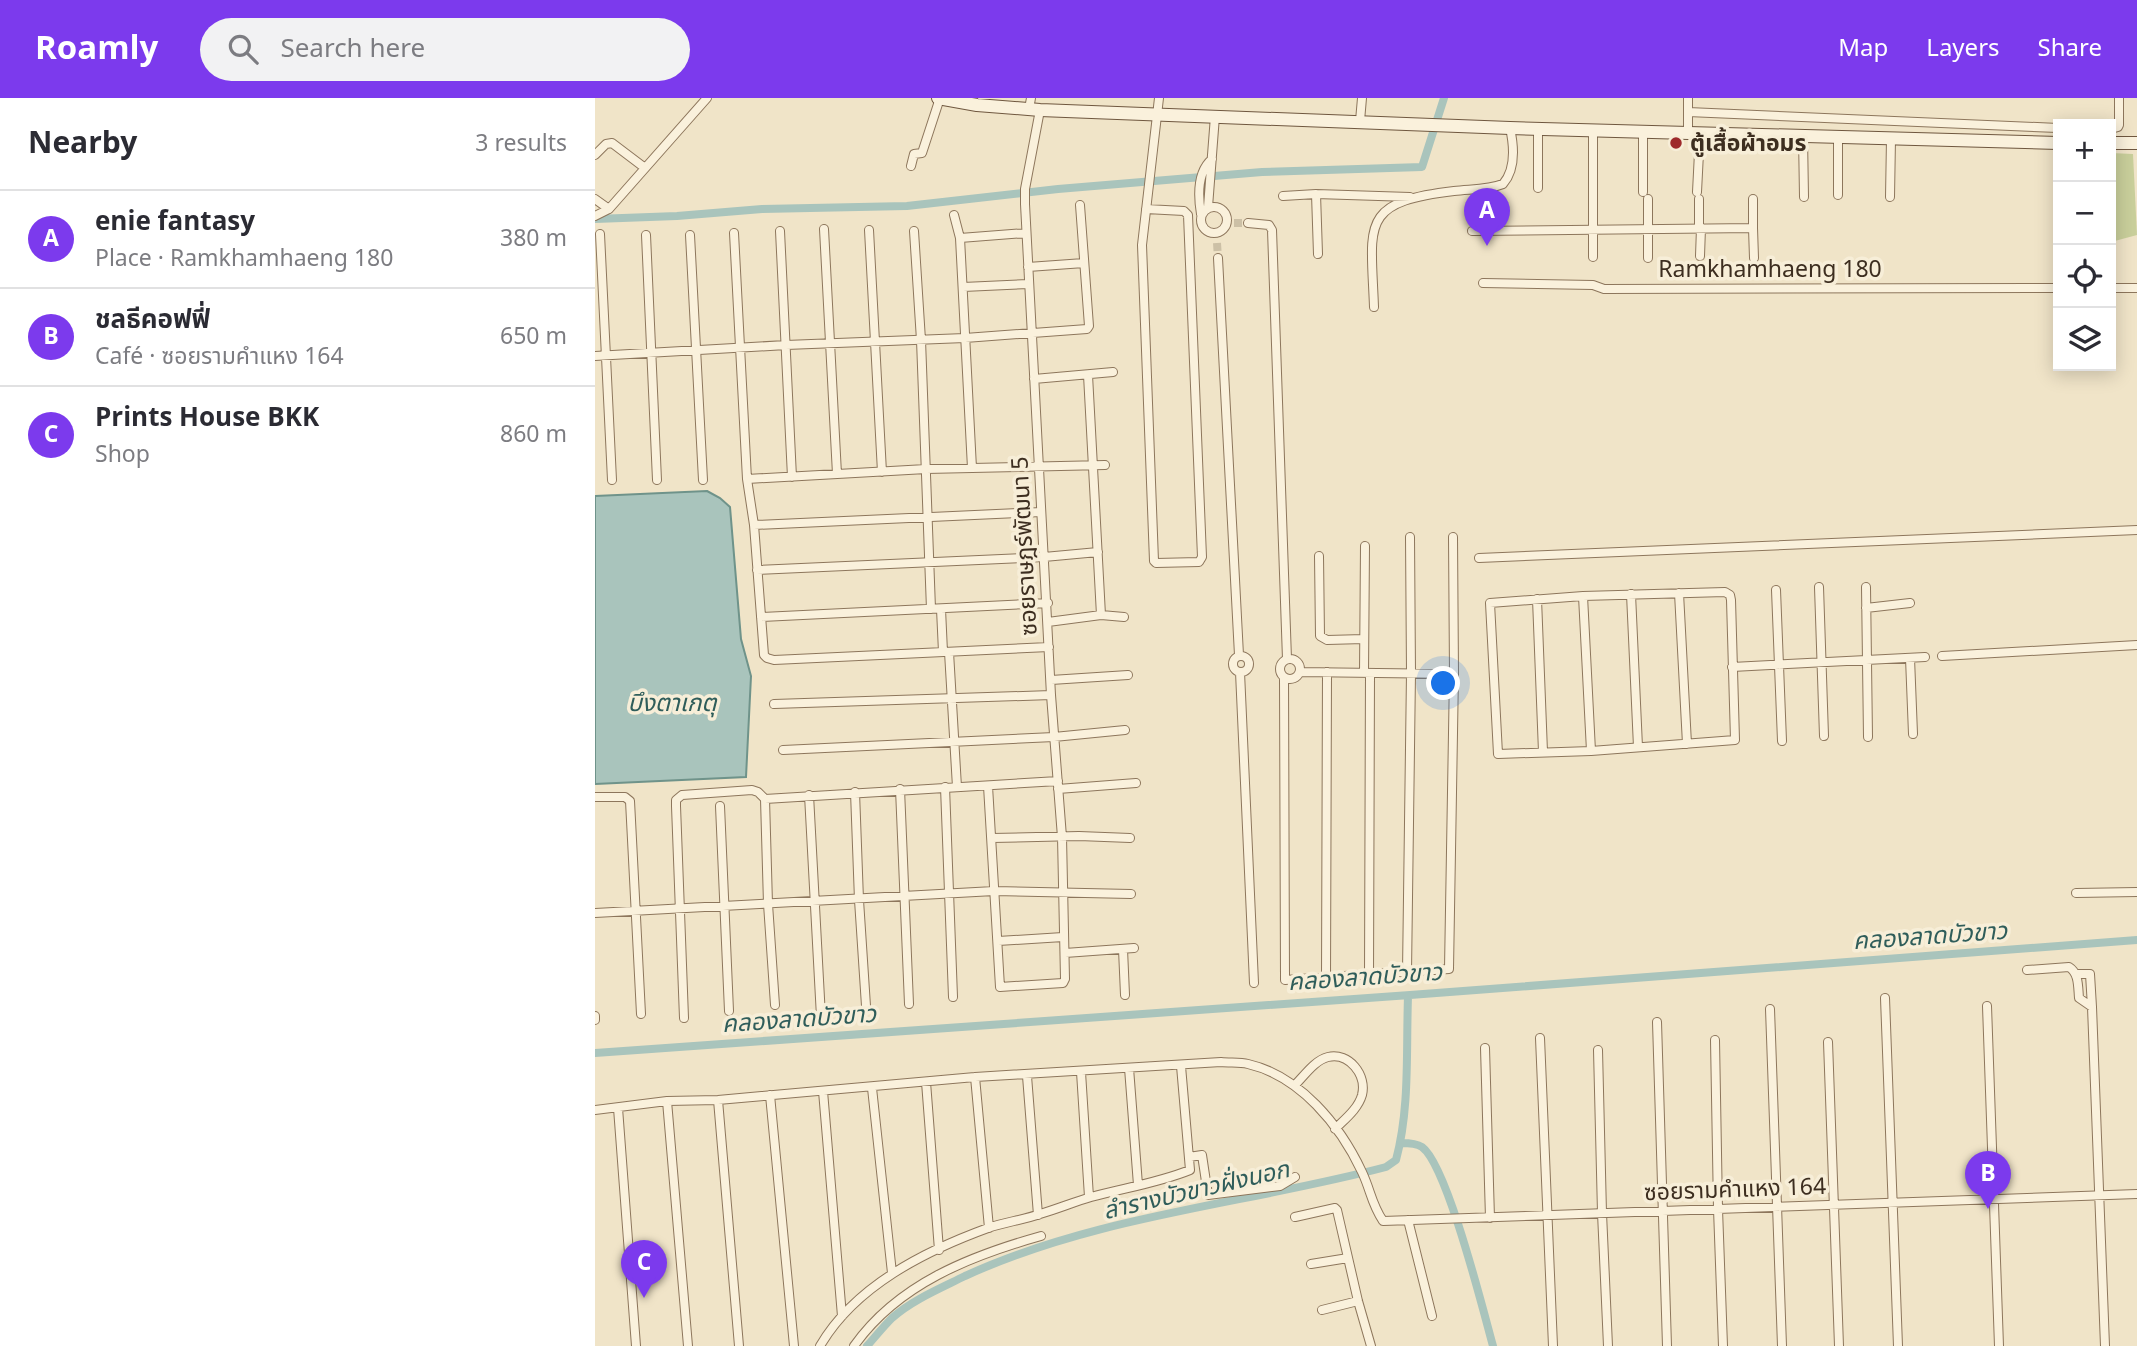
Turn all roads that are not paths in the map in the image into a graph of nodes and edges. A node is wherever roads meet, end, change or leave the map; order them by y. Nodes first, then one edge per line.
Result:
1 (707, 98) edge
2 (939, 98) edge
3 (1159, 98) edge
4 (1362, 98) edge
5 (1688, 98) edge
6 (2119, 98) edge
7 (1033, 105) edge
8 (1688, 112) junction
9 (1157, 114) junction
10 (1215, 116) junction
11 (1360, 121) junction
12 (1510, 128) junction
13 (2039, 128) junction
14 (2053, 128) edge
15 (2116, 128) edge
16 (1538, 129) junction
17 (1593, 130) junction
18 (1643, 131) junction
19 (1694, 133) junction
20 (1803, 136) junction
21 (1838, 138) junction
22 (1891, 139) junction
23 (2038, 142) junction
24 (2053, 143) edge
25 (2116, 143) edge
26 (2137, 143) edge
27 (595, 155) edge
28 (911, 166) dead end
29 (645, 168) junction
30 (1538, 188) dead end
31 (1316, 194) junction
32 (1838, 195) dead end
33 (1283, 196) dead end
34 (1413, 197) junction
35 (1804, 197) dead end
36 (1890, 197) dead end
37 (595, 199) edge
38 (1753, 200) dead end
39 (1080, 205) dead end
40 (609, 209) junction
41 (1146, 209) junction
42 (1205, 211) junction
43 (954, 215) dead end
44 (595, 216) edge
45 (1248, 223) tunnel mouth
46 (1593, 228) junction
47 (1649, 228) junction
48 (1700, 228) junction
49 (1753, 228) junction
50 (824, 229) dead end
51 (869, 230) dead end
52 (780, 231) dead end
53 (914, 231) dead end
54 (1472, 231) dead end
55 (734, 233) dead end
56 (1026, 233) junction
57 (1217, 233) junction
58 (600, 234) dead end
59 (646, 235) dead end
60 (690, 235) dead end
61 (960, 238) junction
62 (1217, 243) tunnel mouth
63 (1318, 254) dead end
64 (1700, 256) dead end
65 (1593, 257) dead end
66 (1218, 258) tunnel mouth
67 (1648, 258) dead end
68 (1754, 258) dead end
69 (1084, 262) junction
70 (1028, 267) junction
71 (1483, 283) dead end
72 (1028, 284) junction
73 (963, 287) junction
74 (2053, 288) edge
75 (2116, 288) edge
76 (2137, 288) edge
77 (1374, 307) dead end
78 (1031, 334) junction
79 (965, 338) junction
80 (921, 340) junction
81 (876, 343) junction
82 (832, 344) junction
83 (786, 345) junction
84 (741, 348) junction
85 (696, 351) junction
86 (651, 353) junction
87 (606, 355) junction
88 (595, 356) edge
89 (1113, 372) dead end
90 (1088, 374) junction
91 (1034, 379) junction
92 (1094, 465) junction
93 (1105, 465) dead end
94 (972, 468) junction
95 (1039, 468) junction
96 (926, 469) junction
97 (882, 472) junction
98 (837, 474) junction
99 (792, 477) junction
100 (747, 478) junction
101 (612, 480) dead end
102 (657, 480) dead end
103 (703, 480) dead end
104 (1041, 512) junction
105 (927, 517) junction
106 (754, 525) junction
107 (2137, 530) edge
108 (1410, 537) dead end
109 (1453, 537) dead end
110 (1365, 547) dead end
111 (1098, 552) junction
112 (1319, 555) dead end
113 (1044, 557) junction
114 (1479, 558) dead end
115 (929, 563) junction
116 (757, 570) junction
117 (1819, 587) dead end
118 (1866, 587) dead end
119 (1776, 590) dead end
120 (1679, 593) junction
121 (1630, 594) junction
122 (1583, 596) junction
123 (1537, 599) junction
124 (1048, 603) junction
125 (1910, 603) dead end
126 (1866, 608) junction
127 (931, 609) junction
128 (941, 609) junction
129 (1101, 615) junction
130 (761, 617) junction
131 (1124, 617) dead end
132 (1048, 622) junction
133 (1364, 639) junction
134 (2137, 645) edge
135 (1049, 647) junction
136 (946, 652) junction
137 (1942, 656) dead end
138 (1925, 657) dead end
139 (1910, 658) junction
140 (1287, 659) junction
141 (1866, 660) junction
142 (1821, 661) junction
143 (1779, 665) junction
144 (1732, 667) junction
145 (1300, 672) junction
146 (1327, 672) junction
147 (1367, 673) junction
148 (1411, 673) junction
149 (1454, 674) junction
150 (1128, 675) dead end
151 (1284, 678) junction
152 (1051, 680) junction
153 (1051, 695) junction
154 (952, 699) junction
155 (773, 704) dead end
156 (1125, 730) dead end
157 (1913, 734) dead end
158 (1825, 736) dead end
159 (1054, 737) junction
160 (1868, 737) dead end
161 (1782, 741) dead end
162 (955, 742) junction
163 (1687, 744) junction
164 (1638, 747) junction
165 (783, 750) dead end
166 (1591, 751) junction
167 (1543, 752) junction
168 (1136, 783) dead end
169 (1058, 785) junction
170 (988, 786) junction
171 (957, 787) junction
172 (944, 788) junction
173 (900, 789) junction
174 (855, 792) junction
175 (809, 795) junction
176 (595, 797) edge
177 (765, 799) junction
178 (720, 806) dead end
179 (1062, 837) junction
180 (992, 838) junction
181 (1131, 838) dead end
182 (994, 891) junction
183 (1063, 891) junction
184 (2137, 892) edge
185 (2076, 893) dead end
186 (951, 894) junction
187 (1131, 894) dead end
188 (903, 896) junction
189 (859, 900) junction
190 (815, 902) junction
191 (768, 904) junction
192 (725, 907) junction
193 (680, 909) junction
194 (635, 911) junction
195 (595, 913) edge
196 (1063, 937) junction
197 (998, 941) junction
198 (1134, 948) dead end
199 (1122, 949) junction
200 (1065, 953) junction
201 (2028, 970) dead end
202 (1407, 972) junction
203 (2076, 974) junction
204 (1369, 975) junction
205 (1326, 979) junction
206 (1254, 983) dead end
207 (1125, 995) dead end
208 (953, 997) dead end
209 (1885, 998) dead end
210 (909, 1004) dead end
211 (775, 1005) dead end
212 (866, 1006) dead end
213 (1987, 1006) dead end
214 (2092, 1007) junction
215 (1770, 1009) dead end
216 (729, 1011) dead end
217 (641, 1013) dead end
218 (821, 1017) dead end
219 (684, 1018) dead end
220 (1657, 1022) dead end
221 (1540, 1038) dead end
222 (1715, 1040) dead end
223 (1828, 1042) dead end
224 (1485, 1048) dead end
225 (1598, 1050) dead end
226 (1181, 1066) junction
227 (1129, 1068) junction
228 (1081, 1072) junction
229 (1027, 1076) junction
230 (975, 1077) junction
231 (926, 1082) junction
232 (1295, 1085) junction
233 (872, 1088) junction
234 (823, 1091) junction
235 (770, 1096) junction
236 (718, 1100) junction
237 (667, 1101) junction
238 (618, 1108) junction
239 (595, 1110) edge
240 (1335, 1129) junction
241 (1189, 1157) junction
242 (1295, 1177) dead end
243 (1138, 1185) junction
244 (2137, 1194) edge
245 (2099, 1195) junction
246 (1089, 1198) junction
247 (1994, 1199) junction
248 (1893, 1203) junction
249 (1834, 1205) junction
250 (1777, 1207) junction
251 (1718, 1209) junction
252 (1662, 1211) junction
253 (1602, 1213) junction
254 (1038, 1215) junction
255 (1547, 1215) junction
256 (1295, 1217) dead end
257 (1490, 1217) junction
258 (1408, 1220) junction
259 (989, 1228) junction
260 (1041, 1236) dead end
261 (939, 1250) junction
262 (1348, 1258) junction
263 (1311, 1264) dead end
264 (892, 1273) junction
265 (1358, 1301) junction
266 (1322, 1310) dead end
267 (842, 1316) junction
268 (1432, 1316) dead end
269 (636, 1346) edge
270 (688, 1346) edge
271 (739, 1346) edge
272 (794, 1346) edge
273 (820, 1346) edge
274 (854, 1346) edge
275 (1371, 1346) edge
276 (1553, 1346) edge
277 (1608, 1346) edge
278 (1667, 1346) edge
279 (1723, 1346) edge
280 (1782, 1346) edge
281 (1839, 1346) edge
282 (1898, 1346) edge
283 (1999, 1346) edge
284 (2105, 1346) edge

1 - 29 street
2 - 7 street
2 - 28 street
3 - 9 street
4 - 11 street
5 - 8 street
6 - 15 street
7 - 9 street
7 - 56 street, ซอยราษฎร์พัฒนา 5
8 - 13 street
8 - 19 street
9 - 10 street
9 - 41 street
10 - 11 street
10 - 42 street
11 - 12 street
12 - 16 street
12 - 34 street
13 - 14 street
13 - 23 street
16 - 17 street
16 - 30 street
17 - 18 street
17 - 46 street
18 - 19 street
18 - 47 street
19 - 20 street
19 - 48 street
20 - 21 street
20 - 35 street
21 - 22 street
21 - 32 street
22 - 23 street
22 - 36 street
23 - 24 street
25 - 26 street
27 - 29 street
29 - 40 street
31 - 33 street
31 - 34 street
31 - 63 street
34 - 77 street
37 - 40 street
38 - 49 street
39 - 69 street
40 - 44 street
41 - 41 street
42 - 57 street
42 - 57 street
43 - 61 street
45 - 140 street
46 - 47 street
46 - 54 street
46 - 65 street
47 - 48 street
47 - 67 street
48 - 49 street
48 - 64 street
49 - 68 street
50 - 82 street
51 - 81 street
52 - 83 street
53 - 80 street
55 - 84 street
56 - 61 street
56 - 70 street, ซอยราษฎร์พัฒนา 5
57 - 62 street
58 - 87 street
59 - 86 street
60 - 85 street
61 - 73 street
66 - 206 street
69 - 70 street
69 - 78 street
70 - 72 street, ซอยราษฎร์พัฒนา 5
71 - 74 street, Ramkhamhaeng 180
72 - 73 street
72 - 78 street, ซอยราษฎร์พัฒนา 5
73 - 79 street
75 - 76 street
78 - 79 street
78 - 91 street, ซอยราษฎร์พัฒนา 5
79 - 80 street
79 - 94 street
80 - 81 street
80 - 96 street
81 - 82 street
81 - 97 street
82 - 83 street
82 - 98 street
83 - 84 street
83 - 99 street
84 - 85 street
84 - 100 street
85 - 86 street
85 - 103 street
86 - 87 street
86 - 102 street
87 - 88 street
87 - 101 street
89 - 90 street
90 - 91 street
90 - 92 street
91 - 95 street, ซอยราษฎร์พัฒนา 5
92 - 93 street
92 - 95 street
92 - 111 street
94 - 95 street
94 - 96 street
95 - 104 street, ซอยราษฎร์พัฒนา 5
96 - 97 street
96 - 105 street
97 - 98 street
98 - 99 street
99 - 100 street
100 - 106 street
104 - 105 street
104 - 113 street, ซอยราษฎร์พัฒนา 5
105 - 106 street
105 - 115 street
106 - 116 street
107 - 114 street
108 - 148 street
109 - 149 street
110 - 133 street
111 - 113 street
111 - 129 street
112 - 133 street
113 - 115 street
113 - 124 street, ซอยราษฎร์พัฒนา 5
115 - 116 street
115 - 127 street
116 - 130 street
117 - 142 street
118 - 126 street
119 - 143 street
120 - 121 street
120 - 144 street
120 - 163 street
121 - 122 street
121 - 164 street
122 - 123 street
122 - 166 street
123 - 167 street
123 - 167 street
124 - 128 street
124 - 132 street, ซอยราษฎร์พัฒนา 5
125 - 126 street
126 - 141 street
127 - 128 street
127 - 130 street
128 - 136 street
129 - 131 street
129 - 132 street
130 - 136 street
132 - 135 street, ซอยราษฎร์พัฒนา 5
133 - 147 street
134 - 137 street
135 - 136 street
135 - 152 street, ซอยราษฎร์พัฒนา 5
136 - 154 street
138 - 139 street
139 - 141 street
139 - 157 street
140 - 145 street
140 - 151 street
141 - 142 street
141 - 160 street
142 - 143 street
142 - 158 street
143 - 144 street
143 - 161 street
144 - 163 street
145 - 146 street
145 - 151 street
146 - 147 street
146 - 205 street
147 - 148 street
147 - 204 street
148 - 149 street
148 - 202 street
149 - 202 street
150 - 152 street
151 - 205 street
152 - 153 street, ซอยราษฎร์พัฒนา 5
153 - 154 street
153 - 159 street, ซอยราษฎร์พัฒนา 5
154 - 155 street
154 - 162 street
156 - 159 street
159 - 162 street
159 - 169 street, ซอยราษฎร์พัฒนา 5
162 - 165 street
162 - 171 street
163 - 164 street
164 - 166 street
166 - 167 street
168 - 169 street
169 - 170 street
169 - 179 street, ซอยราษฎร์พัฒนา 5
170 - 171 street
170 - 180 street
171 - 172 street
172 - 173 street
172 - 186 street
173 - 174 street
173 - 188 street
174 - 175 street
174 - 189 street
175 - 177 street
175 - 190 street
176 - 194 street
177 - 191 street
177 - 193 street
178 - 192 street
179 - 180 street
179 - 181 street
179 - 183 street, ซอยราษฎร์พัฒนา 5
180 - 182 street
182 - 183 street
182 - 186 street
182 - 197 street
183 - 187 street
183 - 196 street, ซอยราษฎร์พัฒนา 5
184 - 185 street
186 - 188 street
186 - 208 street
188 - 189 street
188 - 210 street
189 - 190 street
189 - 212 street
190 - 191 street
190 - 218 street
191 - 192 street
191 - 211 street
192 - 193 street
192 - 216 street
193 - 194 street
193 - 219 street
194 - 195 street
194 - 217 street
196 - 197 street
196 - 200 street, ซอยราษฎร์พัฒนา 5
197 - 200 street, ซอยราษฎร์พัฒนา 5
198 - 199 street
199 - 200 street
199 - 207 street
201 - 203 street
202 - 204 street
203 - 214 street
203 - 214 street
204 - 205 street
209 - 248 street
213 - 247 street
214 - 245 street
215 - 250 street
220 - 252 street
221 - 255 street
222 - 251 street
223 - 249 street
224 - 257 street
225 - 253 street
226 - 227 street
226 - 232 street
226 - 241 street
227 - 228 street
227 - 243 street
228 - 229 street
228 - 246 street
229 - 230 street
229 - 254 street
230 - 231 street
230 - 259 street
231 - 233 street
231 - 261 street
232 - 240 street
232 - 240 street
233 - 234 street
233 - 264 street
234 - 235 street
234 - 267 street
235 - 236 street
235 - 272 street
236 - 237 street
236 - 271 street
237 - 238 street
237 - 270 street
238 - 239 street
238 - 269 street
240 - 258 street, ซอยรามคำแหง 164
241 - 242 street
241 - 243 street
243 - 246 street
244 - 245 street, ซอยรามคำแหง 164
245 - 247 street, ซอยรามคำแหง 164
245 - 284 street
246 - 254 street
247 - 248 street, ซอยรามคำแหง 164
247 - 283 street
248 - 249 street, ซอยรามคำแหง 164
248 - 282 street
249 - 250 street, ซอยรามคำแหง 164
249 - 281 street
250 - 251 street, ซอยรามคำแหง 164
250 - 280 street
251 - 252 street, ซอยรามคำแหง 164
251 - 279 street
252 - 253 street, ซอยรามคำแหง 164
252 - 278 street
253 - 255 street, ซอยรามคำแหง 164
253 - 277 street
254 - 259 street
255 - 257 street, ซอยรามคำแหง 164
255 - 276 street
256 - 262 street
257 - 258 street, ซอยรามคำแหง 164
258 - 268 street
259 - 261 street
260 - 274 street
261 - 264 street
262 - 263 street
262 - 265 street
264 - 267 street
265 - 266 street
265 - 275 street
267 - 273 street

